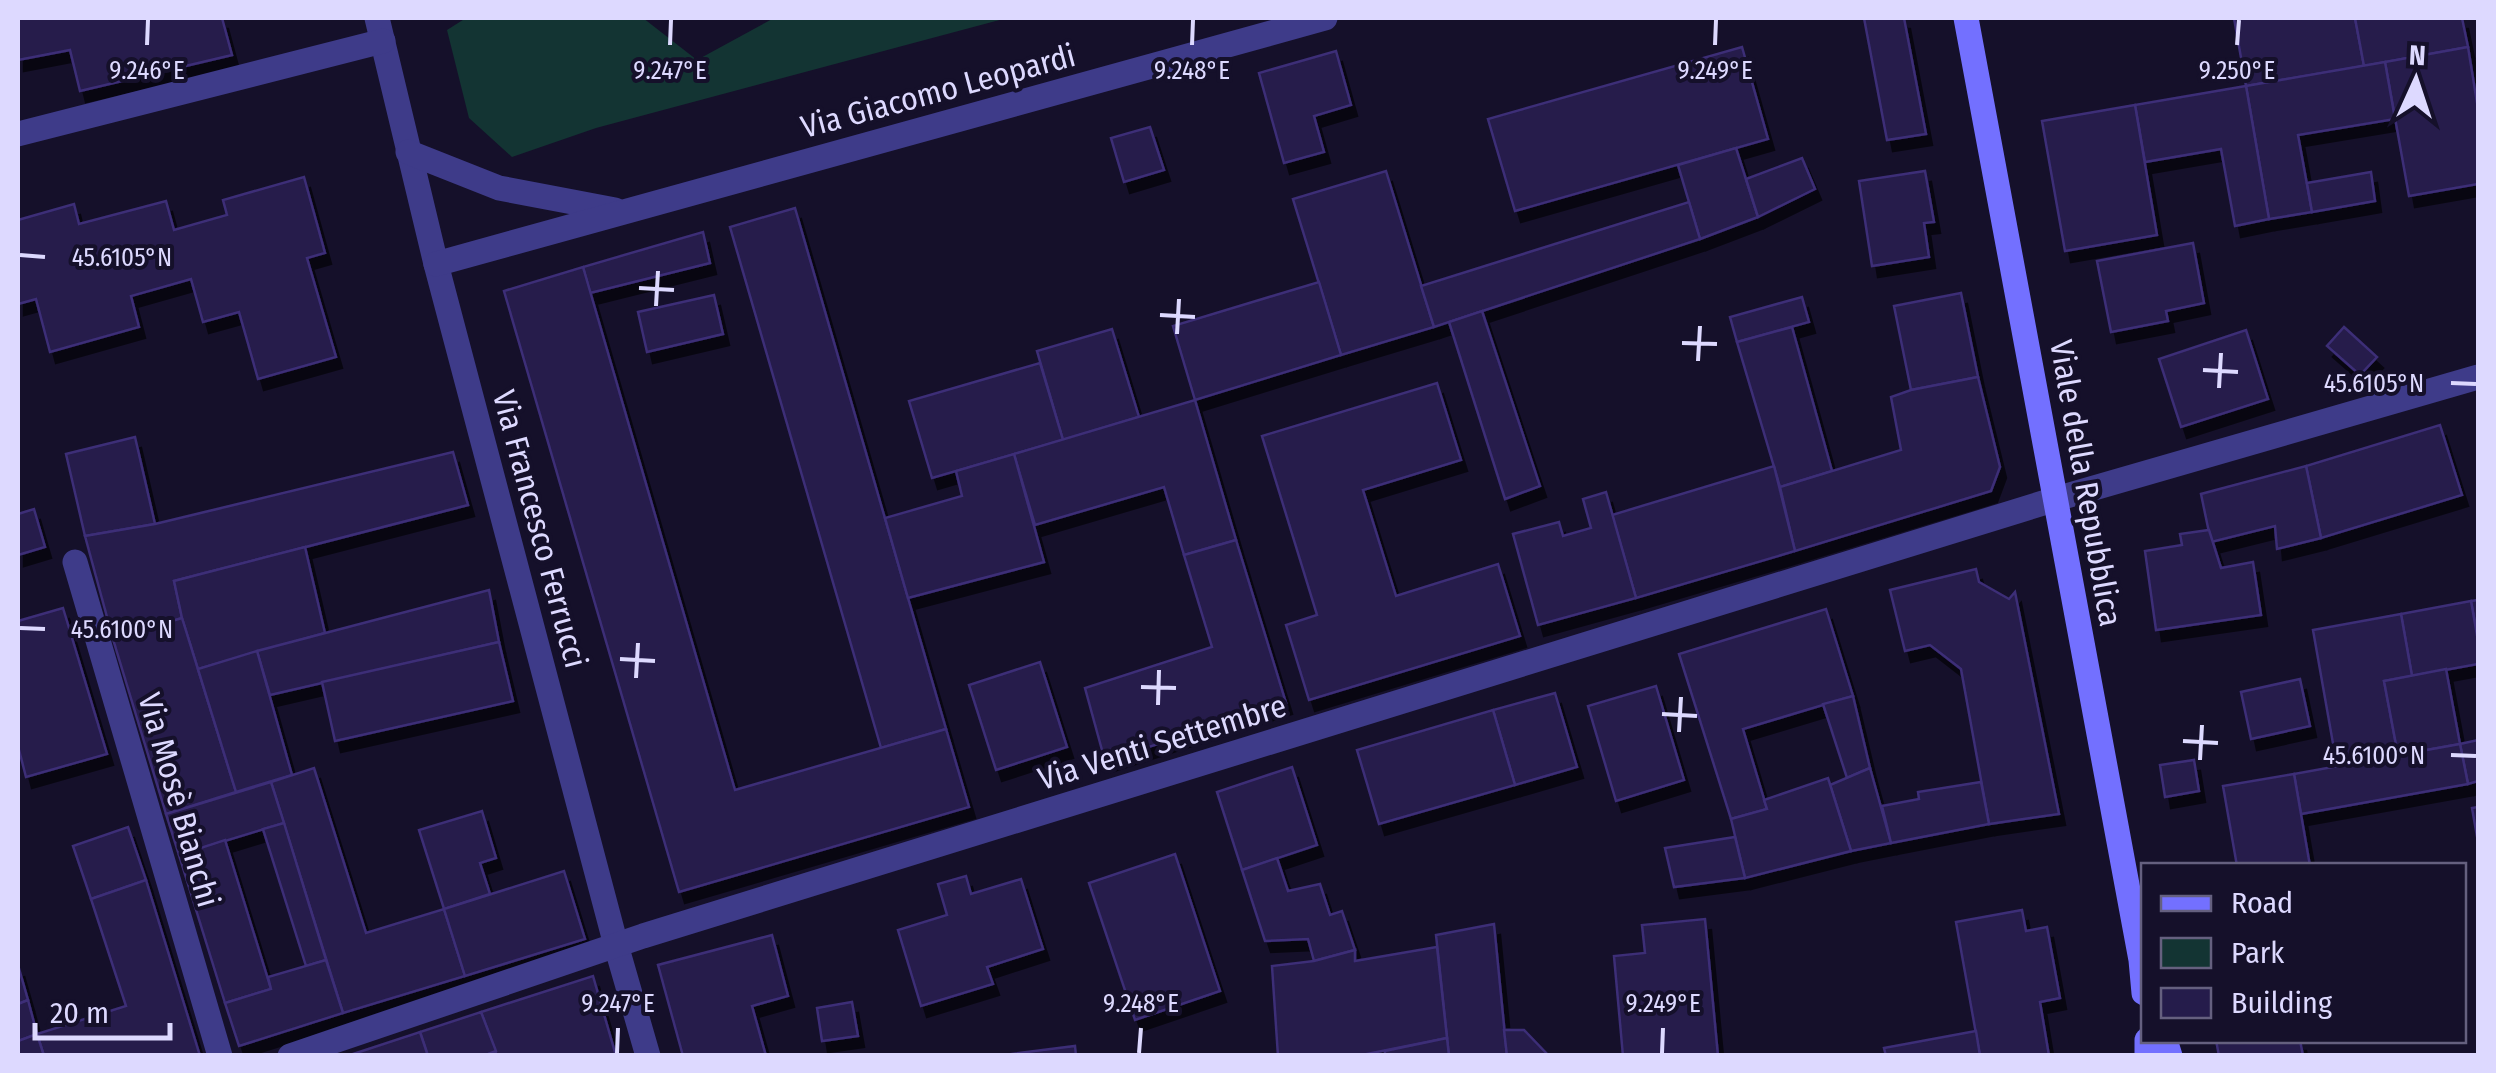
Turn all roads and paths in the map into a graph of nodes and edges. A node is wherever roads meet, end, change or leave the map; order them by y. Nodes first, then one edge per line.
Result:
1 (1325, 18) edge
2 (1966, 18) edge
3 (380, 29) edge
4 (18, 134) edge
5 (408, 152) junction
6 (625, 211) junction
7 (436, 264) junction
8 (2478, 377) edge
9 (2056, 499) junction
10 (76, 562) dead end
11 (616, 945) junction
12 (2141, 960) edge
13 (220, 1056) edge
14 (290, 1056) edge
15 (648, 1056) edge

1 - 6 street, Via Giacomo Leopardi
2 - 9 street, Viale della Repubblica
3 - 4 street
3 - 5 street, Via Francesco Ferrucci
5 - 6 street, Via Giacomo Leopardi
5 - 7 street, Via Francesco Ferrucci
6 - 7 street, Via Giacomo Leopardi
7 - 11 street, Via Francesco Ferrucci
8 - 9 street, Via Venti Settembre
9 - 11 street, Via Venti Settembre
9 - 12 street, Viale della Repubblica
10 - 13 street, Via Mosè Bianchi
11 - 14 street, Via Venti Settembre
11 - 15 street, Via Francesco Ferrucci

